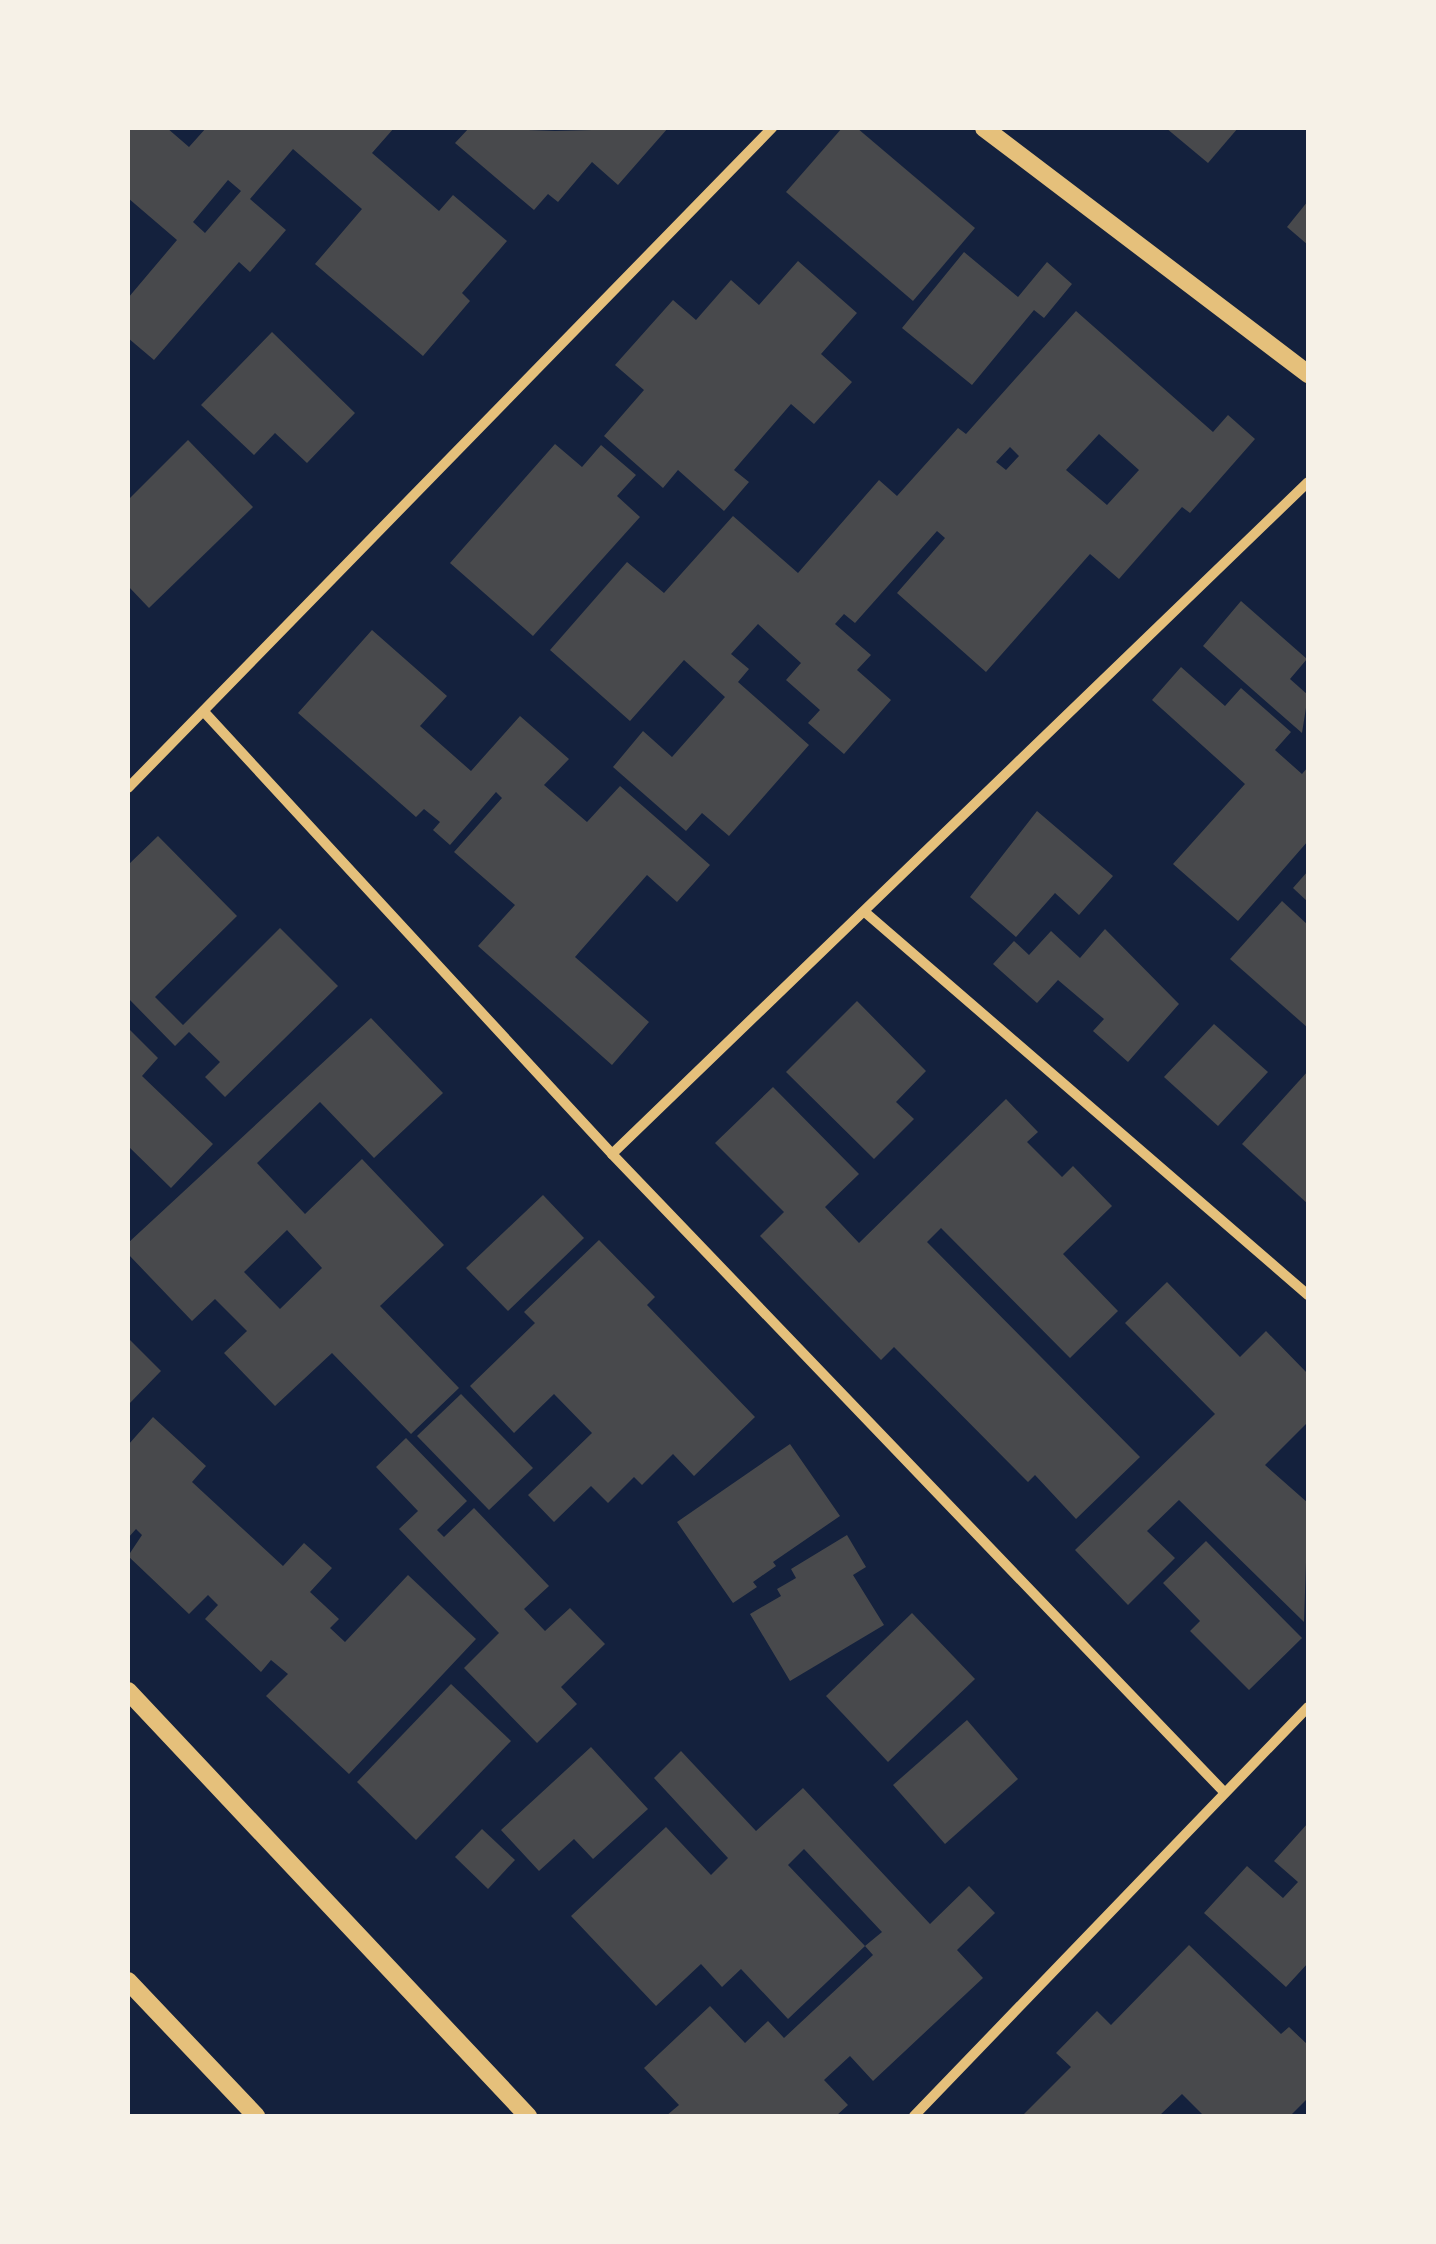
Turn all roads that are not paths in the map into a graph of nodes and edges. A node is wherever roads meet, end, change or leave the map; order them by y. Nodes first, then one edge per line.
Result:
1 (772, 128) edge
2 (984, 128) edge
3 (1308, 374) edge
4 (1308, 482) edge
5 (206, 714) junction
6 (128, 788) edge
7 (866, 913) junction
8 (612, 1154) junction
9 (1308, 1295) edge
10 (128, 1691) edge
11 (1308, 1706) edge
12 (1225, 1793) junction
13 (128, 1981) edge
14 (256, 2116) edge
15 (528, 2116) edge
16 (914, 2116) edge

1 - 5 street
2 - 3 street
4 - 7 street
5 - 6 street
5 - 8 street
7 - 8 street
7 - 9 street
8 - 12 street
10 - 15 street
11 - 12 street
12 - 16 street
13 - 14 street

